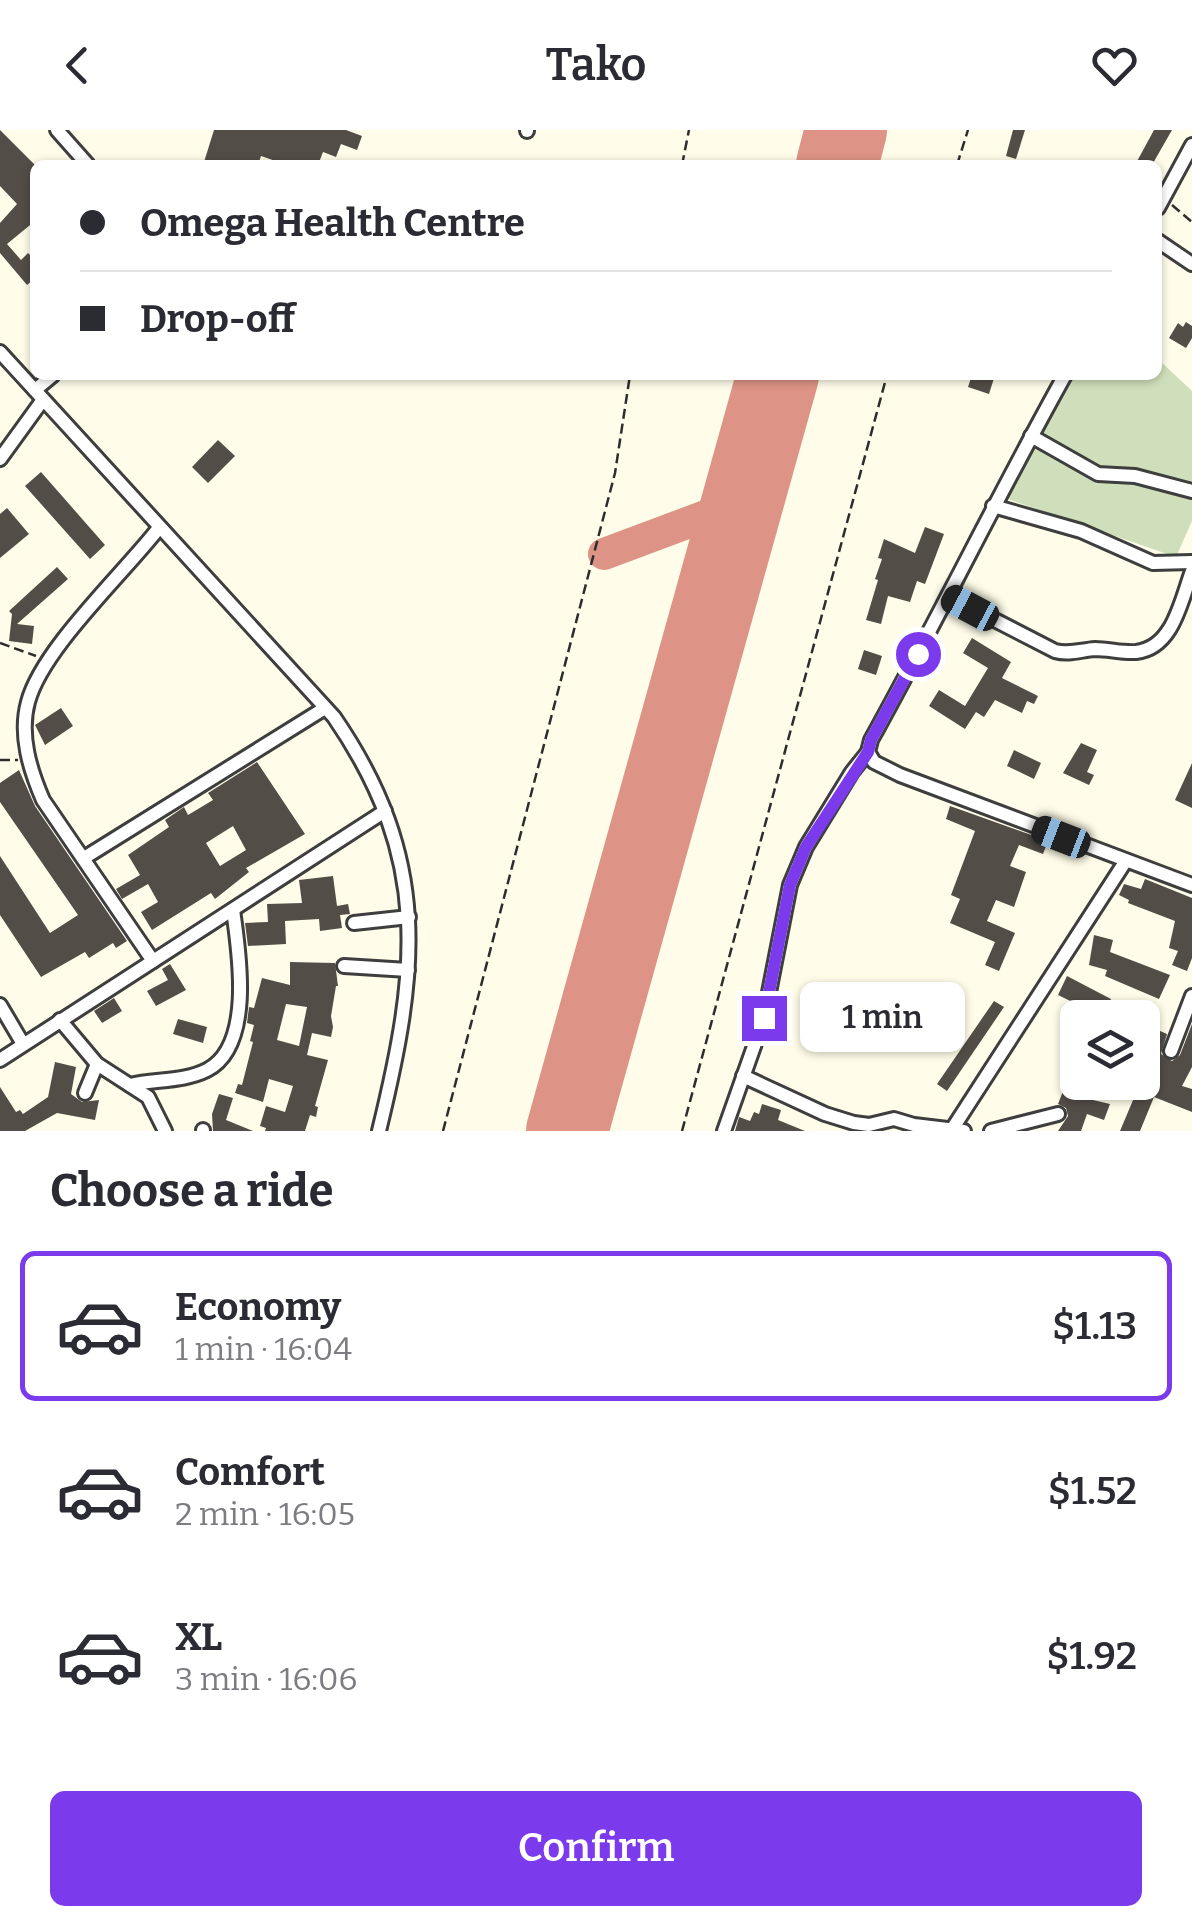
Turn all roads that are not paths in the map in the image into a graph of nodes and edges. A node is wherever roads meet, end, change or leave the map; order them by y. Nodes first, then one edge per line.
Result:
1 (57, 130) edge
2 (1190, 154) edge
3 (84, 160) edge
4 (1162, 200) edge
5 (1162, 244) edge
6 (1192, 264) edge
7 (0, 352) edge
8 (50, 380) edge
9 (1062, 380) edge
10 (39, 396) junction
11 (1031, 436) junction
12 (0, 459) edge
13 (1192, 490) edge
14 (993, 506) junction
15 (158, 529) junction
16 (1192, 562) edge
17 (1192, 570) edge
18 (950, 597) junction
19 (325, 708) junction
20 (868, 752) junction
21 (386, 811) junction
22 (84, 858) junction
23 (1125, 862) junction
24 (1192, 884) edge
25 (232, 910) junction
26 (409, 917) junction
27 (354, 923) dead end
28 (153, 961) junction
29 (344, 966) dead end
30 (408, 970) junction
31 (1192, 996) edge
32 (0, 1006) edge
33 (60, 1020) junction
34 (23, 1044) junction
35 (1171, 1052) dead end
36 (0, 1060) edge
37 (98, 1064) junction
38 (743, 1076) junction
39 (130, 1085) junction
40 (85, 1093) dead end
41 (1058, 1114) dead end
42 (866, 1128) edge
43 (956, 1130) edge
44 (165, 1131) edge
45 (379, 1131) edge
46 (724, 1131) edge
47 (992, 1131) edge

1 - 3 street
2 - 4 street
5 - 6 street
7 - 10 street
8 - 10 street
9 - 11 street
10 - 12 street
10 - 15 street
11 - 13 street
11 - 14 street
14 - 16 street
14 - 18 street
15 - 19 street
15 - 22 street
17 - 18 street
18 - 20 street
19 - 21 street
19 - 22 street
20 - 23 street
20 - 38 street
21 - 25 street
21 - 26 street
22 - 28 street
23 - 24 street
23 - 43 street
25 - 28 street
25 - 39 street
26 - 27 street
26 - 30 street
28 - 33 street
29 - 30 street
30 - 45 street
31 - 35 street
32 - 34 street
33 - 34 street
33 - 37 street
34 - 36 street
37 - 39 street
37 - 40 street
38 - 42 street
38 - 46 street
39 - 44 street
41 - 47 street
42 - 43 street

